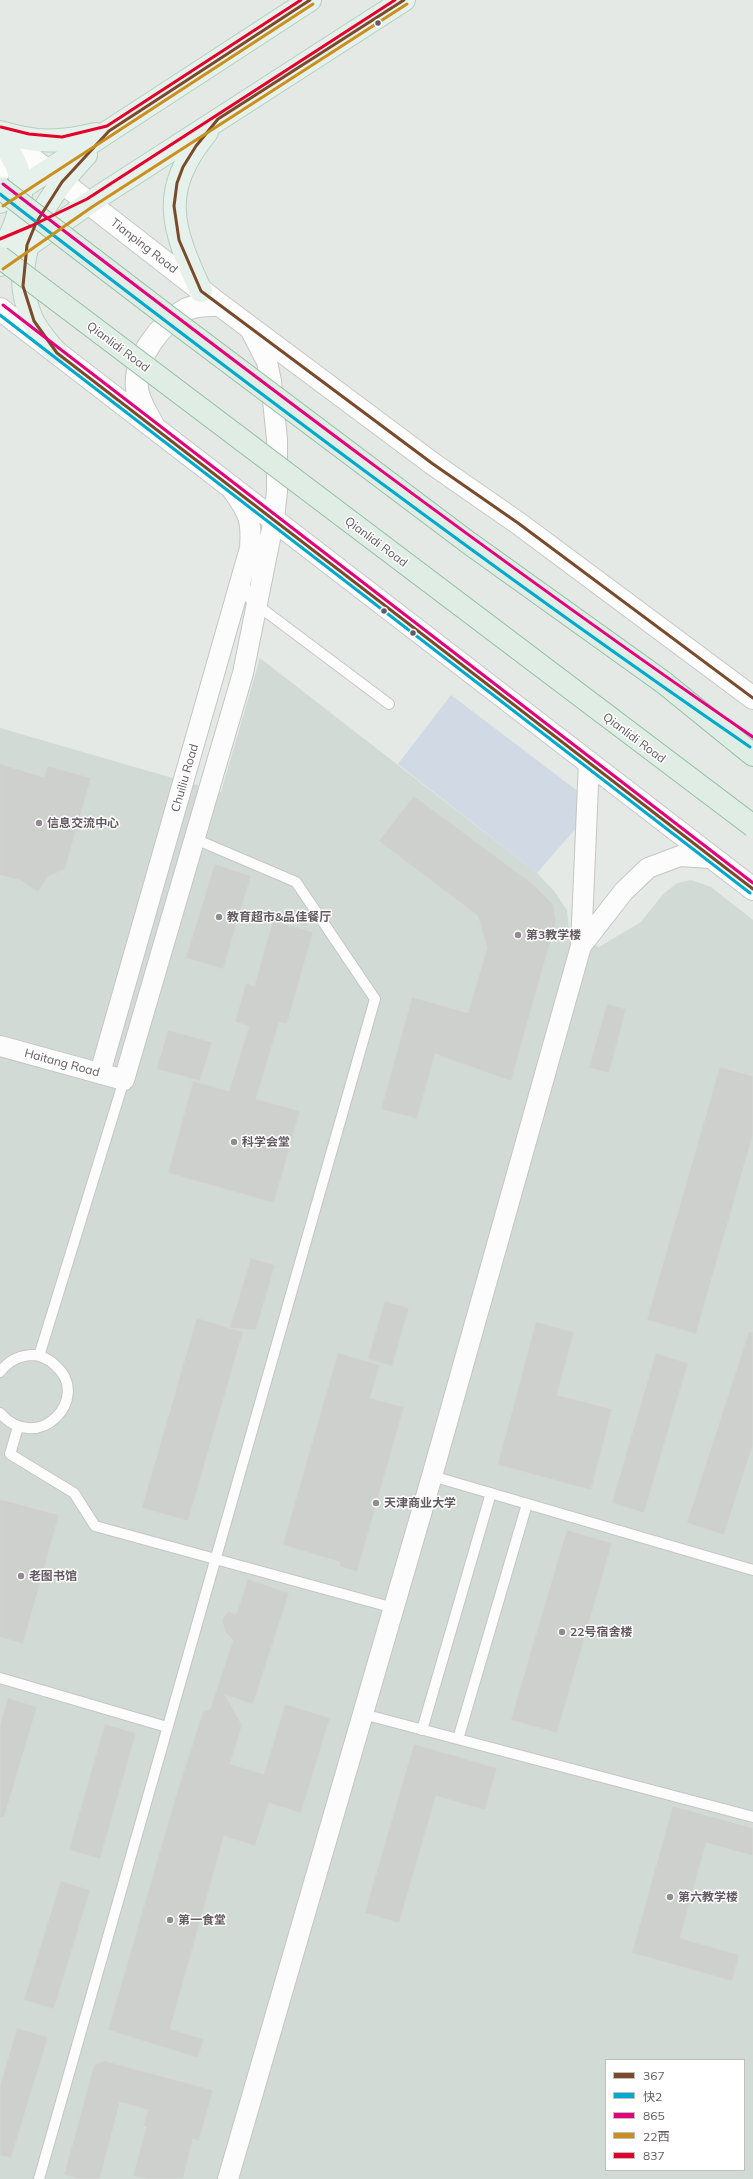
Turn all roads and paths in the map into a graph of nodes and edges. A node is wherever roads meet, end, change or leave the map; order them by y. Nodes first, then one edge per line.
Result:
1 (310, 0) edge
2 (404, 0) edge
3 (218, 119) junction
4 (109, 131) junction
5 (0, 133) edge
6 (0, 138) edge
7 (0, 144) edge
8 (0, 170) edge
9 (55, 176) junction
10 (10, 188) edge
11 (0, 202) edge
12 (89, 202) junction
13 (11, 245) edge
14 (0, 265) edge
15 (201, 290) junction
16 (220, 305) junction
17 (0, 309) edge
18 (249, 327) junction
19 (57, 353) junction
20 (157, 431) junction
21 (230, 486) junction
22 (274, 519) junction
23 (243, 572) junction
24 (257, 605) junction
25 (663, 682) junction
26 (753, 698) edge
27 (389, 704) dead end
28 (753, 743) edge
29 (657, 754) junction
30 (753, 755) edge
31 (588, 762) junction
32 (753, 826) edge
33 (753, 838) edge
34 (195, 839) junction
35 (710, 858) junction
36 (753, 889) edge
37 (581, 946) junction
38 (0, 1046) edge
39 (100, 1073) junction
40 (124, 1080) junction
41 (40, 1356) junction
42 (0, 1372) edge
43 (0, 1413) edge
44 (18, 1427) junction
45 (432, 1476) junction
46 (491, 1494) junction
47 (527, 1504) junction
48 (215, 1559) junction
49 (753, 1570) edge
50 (394, 1608) junction
51 (0, 1678) edge
52 (363, 1714) junction
53 (167, 1727) junction
54 (422, 1730) junction
55 (458, 1740) junction
56 (753, 1817) edge
57 (38, 2179) edge
58 (228, 2179) edge

1 - 4 main road
2 - 3 main road
3 - 12 main road
3 - 15 main road
4 - 5 main road
4 - 9 main road
5 - 9 street, Tianping Road
6 - 10 main road
7 - 8 street
9 - 10 main road
9 - 12 street, Tianping Road
9 - 13 main road
10 - 11 main road
10 - 13 main road
10 - 25 highway, bridge
12 - 13 main road
12 - 15 street, Tianping Road
13 - 14 main road
13 - 19 main road
13 - 29 highway, Qianlidi Road, bridge
15 - 16 street, Tianping Road
16 - 18 street, Tianping Road
16 - 20 street
17 - 19 street
18 - 22 street
18 - 26 street, Tianping Road
19 - 20 street
20 - 21 street
21 - 22 street
21 - 23 street, Chuiliu Road
22 - 24 street
22 - 31 street
23 - 24 lane
23 - 39 street, Chuiliu Road
24 - 27 lane
24 - 34 street
25 - 28 highway
25 - 30 highway
29 - 32 highway, Qianlidi Road, bridge
29 - 33 highway, bridge
31 - 35 street
31 - 37 street
34 - 40 street
34 - 48 lane
35 - 36 street
35 - 37 street
37 - 45 street
38 - 39 street, Haitang Road
39 - 40 street, Haitang Road
40 - 41 lane
41 - 42 lane
41 - 44 lane
43 - 44 lane
44 - 48 lane
45 - 46 lane
45 - 50 street
46 - 47 lane
46 - 54 lane
47 - 49 lane
47 - 55 lane
48 - 50 lane
48 - 53 lane
50 - 52 street
51 - 53 lane
52 - 54 lane
52 - 58 street
53 - 57 lane
54 - 55 lane
55 - 56 lane

